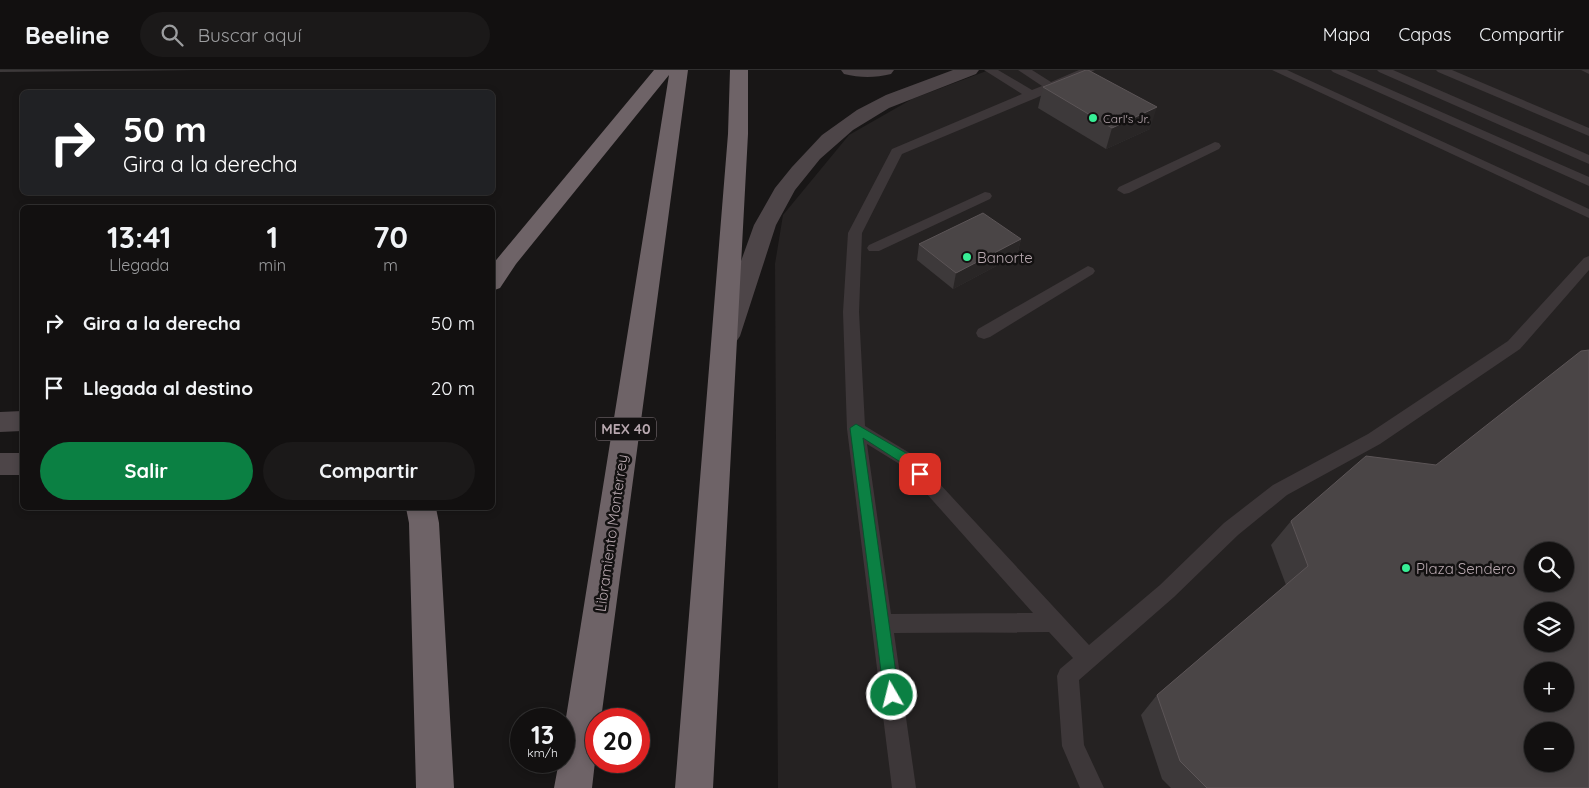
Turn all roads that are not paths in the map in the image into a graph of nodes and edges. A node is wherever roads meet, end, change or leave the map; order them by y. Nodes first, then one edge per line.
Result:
1 (664, 70) edge
2 (679, 70) edge
3 (739, 70) edge
4 (850, 70) edge
5 (885, 70) edge
6 (970, 70) edge
7 (990, 70) edge
8 (1024, 70) edge
9 (1088, 70) edge
10 (1278, 70) edge
11 (1338, 70) edge
12 (1383, 70) edge
13 (1442, 70) edge
14 (1050, 86) junction
15 (1032, 95) junction
16 (1461, 104) junction
17 (1442, 116) junction
18 (1589, 132) edge
19 (1215, 146) dead end
20 (1589, 160) edge
21 (1589, 182) edge
22 (1124, 190) dead end
23 (985, 196) dead end
24 (1589, 214) edge
25 (874, 248) dead end
26 (1589, 261) edge
27 (1088, 271) dead end
28 (495, 278) edge
29 (984, 333) dead end
30 (723, 350) junction
31 (20, 421) edge
32 (0, 422) edge
33 (856, 428) junction
34 (0, 464) edge
35 (20, 464) edge
36 (421, 510) edge
37 (1054, 622) junction
38 (882, 624) junction
39 (1088, 659) junction
40 (435, 788) edge
41 (573, 788) edge
42 (694, 788) edge
43 (904, 788) edge
44 (1092, 788) edge

1 - 28 highway
2 - 41 highway, Libramiento Monterrey / MEX 40
3 - 30 highway
4 - 5 street
6 - 30 street
7 - 15 lane
8 - 14 lane
9 - 14 lane
10 - 24 lane
11 - 17 lane
12 - 16 lane
13 - 18 lane
14 - 15 lane
15 - 33 lane
16 - 17 lane
16 - 20 lane
17 - 21 lane
19 - 22 lane
23 - 25 lane
26 - 39 lane
27 - 29 lane
30 - 42 highway
31 - 32 street
33 - 37 lane
33 - 38 lane
34 - 35 street
36 - 40 highway
37 - 38 lane
37 - 39 lane
38 - 43 lane
39 - 44 lane

